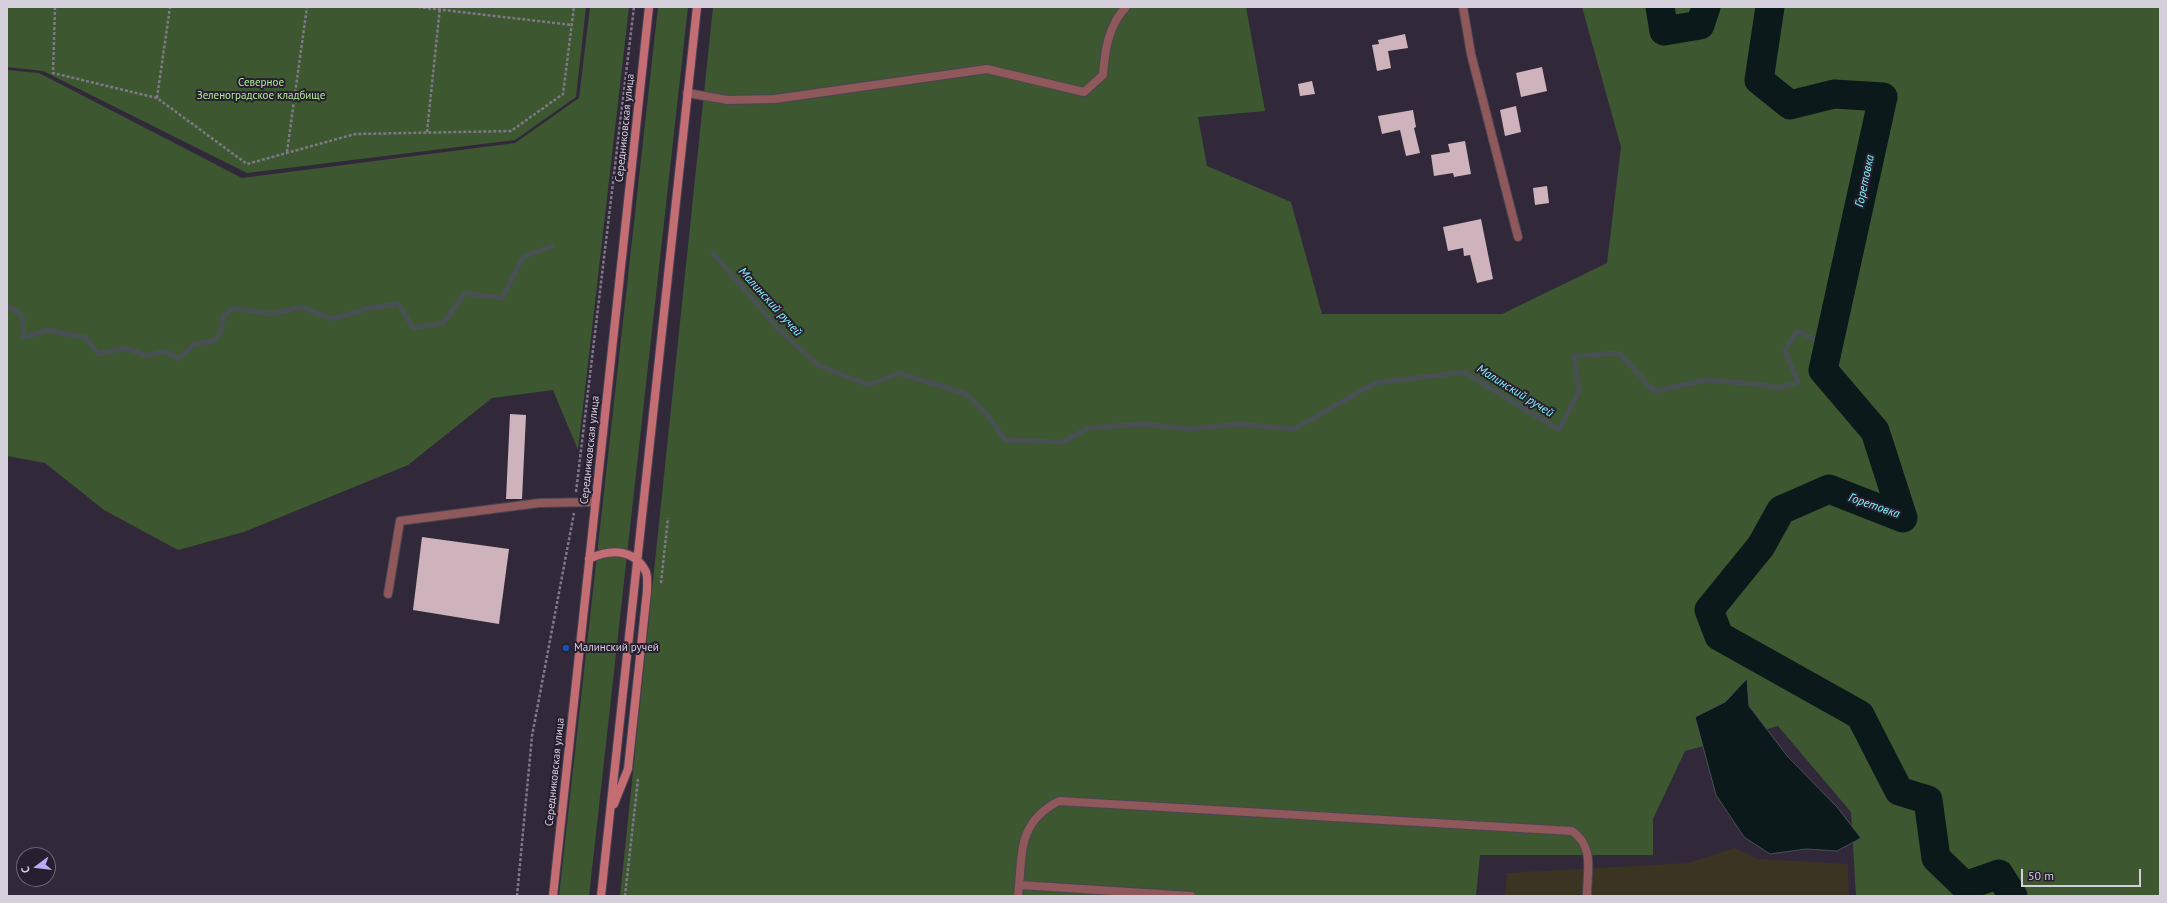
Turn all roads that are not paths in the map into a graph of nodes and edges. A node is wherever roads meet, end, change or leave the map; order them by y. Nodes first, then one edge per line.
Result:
1 (649, 7) edge
2 (697, 7) edge
3 (1126, 7) edge
4 (1462, 7) edge
5 (687, 93) junction
6 (1518, 237) dead end
7 (595, 502) junction
8 (590, 559) junction
9 (637, 561) junction
10 (388, 594) dead end
11 (610, 814) junction
12 (1020, 885) junction
13 (553, 896) edge
14 (601, 896) edge
15 (1018, 896) edge
16 (1191, 896) edge
17 (1587, 896) edge

1 - 7 street, Середниковская улица
2 - 5 street
3 - 5 street
4 - 6 street
5 - 9 street
7 - 8 street, Середниковская улица
7 - 10 street
8 - 9 street
8 - 13 street, Середниковская улица
9 - 11 street
9 - 11 street
11 - 14 street
12 - 15 street
12 - 16 street
12 - 17 street

